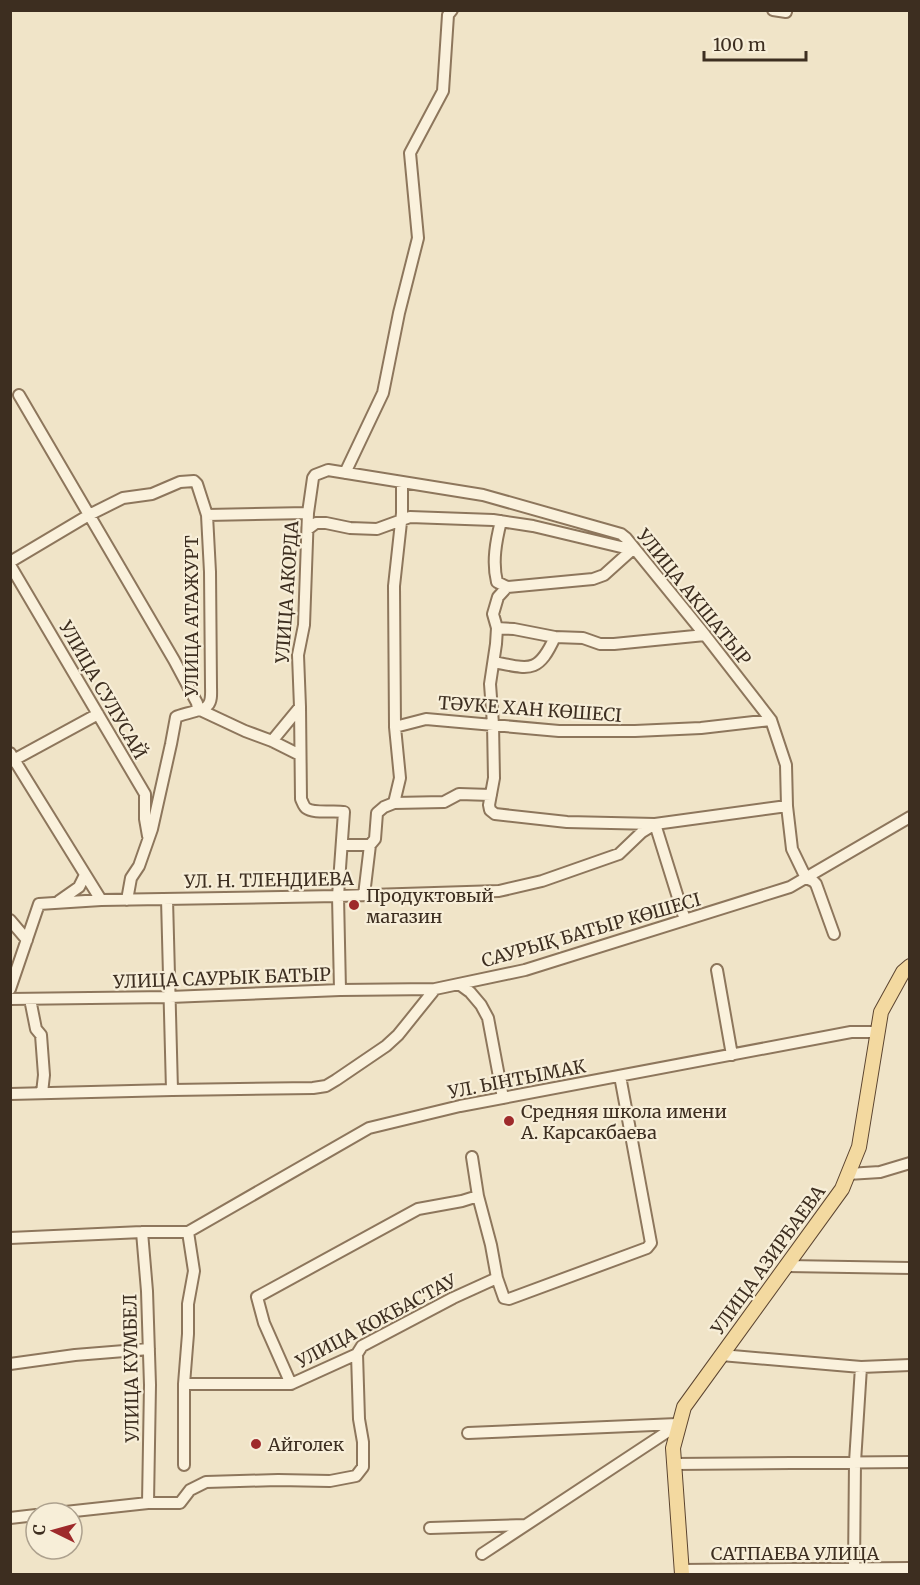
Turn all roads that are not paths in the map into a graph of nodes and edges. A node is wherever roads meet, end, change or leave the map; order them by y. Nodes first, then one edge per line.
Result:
1 (452, 10) edge
2 (773, 10) edge
3 (786, 12) dead end
4 (19, 395) dead end
5 (345, 473) junction
6 (313, 478) joint
7 (402, 482) junction
8 (308, 513) junction
9 (89, 515) junction
10 (207, 515) junction
11 (401, 520) junction
12 (501, 521) junction
13 (308, 529) junction
14 (634, 548) junction
15 (10, 563) edge
16 (507, 587) junction
17 (497, 628) junction
18 (705, 635) junction
19 (555, 637) junction
20 (494, 662) junction
21 (300, 708) junction
22 (198, 709) junction
23 (98, 714) junction
24 (771, 720) junction
25 (493, 724) junction
26 (395, 727) junction
27 (272, 741) junction
28 (300, 754) junction
29 (12, 758) edge
30 (491, 795) junction
31 (394, 802) junction
32 (787, 806) junction
33 (909, 817) edge
34 (654, 824) junction
35 (149, 838) junction
36 (342, 845) junction
37 (370, 845) junction
38 (85, 875) junction
39 (806, 878) junction
40 (364, 895) junction
41 (338, 896) junction
42 (167, 899) junction
43 (101, 900) junction
44 (127, 900) junction
45 (57, 903) junction
46 (10, 920) edge
47 (685, 920) junction
48 (834, 934) dead end
49 (27, 940) junction
50 (909, 966) edge
51 (717, 970) dead end
52 (459, 984) junction
53 (10, 989) edge
54 (435, 989) junction
55 (340, 990) junction
56 (170, 997) junction
57 (10, 999) edge
58 (30, 999) junction
59 (878, 1032) junction
60 (732, 1055) junction
61 (620, 1076) junction
62 (172, 1090) junction
63 (42, 1093) junction
64 (10, 1094) edge
65 (503, 1098) junction
66 (472, 1157) dead end
67 (909, 1163) edge
68 (848, 1174) junction
69 (478, 1196) junction
70 (142, 1232) junction
71 (188, 1232) junction
72 (10, 1238) edge
73 (787, 1266) junction
74 (909, 1268) edge
75 (496, 1278) junction
76 (149, 1349) junction
77 (357, 1354) junction
78 (721, 1355) junction
79 (10, 1364) edge
80 (909, 1365) edge
81 (861, 1367) junction
82 (184, 1384) junction
83 (291, 1384) junction
84 (679, 1424) junction
85 (468, 1434) dead end
86 (855, 1462) junction
87 (909, 1462) edge
88 (674, 1464) junction
89 (184, 1465) dead end
90 (148, 1503) junction
91 (84, 1510) edge
92 (526, 1525) junction
93 (430, 1528) dead end
94 (482, 1554) dead end
95 (909, 1568) edge
96 (854, 1569) junction
97 (681, 1572) edge

1 - 5 street
2 - 3 street
4 - 9 street
5 - 6 street, УЛИЦА АКШАТЫР
5 - 7 street, УЛИЦА АКШАТЫР
6 - 8 street, УЛИЦА АКОРДА
7 - 11 street
7 - 14 street, УЛИЦА АКШАТЫР
8 - 10 street
8 - 13 street, УЛИЦА АКОРДА
9 - 10 street, УЛИЦА АТАЖУРТ
9 - 15 street
9 - 22 street
10 - 22 street, УЛИЦА АТАЖУРТ
11 - 12 street
11 - 13 street
11 - 26 street
12 - 14 street
12 - 16 street
13 - 21 street, УЛИЦА АКОРДА
14 - 16 street
14 - 18 street, УЛИЦА АКШАТЫР
15 - 23 street, УЛИЦА СУЛУСАЙ
16 - 17 street
17 - 19 street
17 - 20 street
18 - 19 street
18 - 24 street, УЛИЦА АКШАТЫР
19 - 20 street
20 - 25 street
21 - 27 street
21 - 28 street, УЛИЦА АКОРДА
22 - 27 street
22 - 35 street, УЛИЦА АТАЖУРТ
23 - 29 street
23 - 35 street, УЛИЦА СУЛУСАЙ
24 - 25 street, ТӘУКЕ ХАН КӨШЕСІ
24 - 32 street, УЛИЦА АКШАТЫР
25 - 26 street, ТӘУКЕ ХАН КӨШЕСІ
25 - 30 street
26 - 31 street
27 - 28 street
28 - 36 street, УЛИЦА АКОРДА
29 - 38 street
30 - 31 street
30 - 34 street
31 - 37 street
32 - 34 street
32 - 39 street, УЛИЦА АКШАТЫР
33 - 39 street, САУРЫҚ БАТЫР КӨШЕСІ
34 - 40 street, УЛ. Н. ТЛЕНДИЕВА
34 - 47 street
35 - 44 street, УЛИЦА АТАЖУРТ
36 - 37 street
36 - 41 street
37 - 40 street
38 - 43 street
38 - 45 street
39 - 47 street, САУРЫҚ БАТЫР КӨШЕСІ
39 - 48 street, УЛИЦА АКШАТЫР
40 - 41 street, УЛ. Н. ТЛЕНДИЕВА
41 - 42 street, УЛ. Н. ТЛЕНДИЕВА
41 - 55 street
42 - 44 street, УЛ. Н. ТЛЕНДИЕВА
42 - 56 street
43 - 44 street, УЛ. Н. ТЛЕНДИЕВА
43 - 45 street, УЛ. Н. ТЛЕНДИЕВА
45 - 49 street, УЛ. Н. ТЛЕНДИЕВА
46 - 49 street
47 - 52 street, САУРЫҚ БАТЫР КӨШЕСІ
49 - 53 street
50 - 59 main road, УЛИЦА АЗИРБАЕВА
51 - 60 street
52 - 54 street, САУРЫҚ БАТЫР КӨШЕСІ
52 - 65 street
54 - 55 street, УЛИЦА САУРЫК БАТЫР
54 - 62 street
55 - 56 street, УЛИЦА САУРЫК БАТЫР
56 - 58 street, УЛИЦА САУРЫК БАТЫР
56 - 62 street
57 - 58 street, УЛИЦА САУРЫК БАТЫР
58 - 63 street
59 - 60 street, УЛ. ЫНТЫМАК
59 - 68 main road, УЛИЦА АЗИРБАЕВА
60 - 61 street, УЛ. ЫНТЫМАК
61 - 65 street, УЛ. ЫНТЫМАК
61 - 75 street
62 - 63 street
63 - 64 street
65 - 71 street, УЛ. ЫНТЫМАК
66 - 69 street
67 - 68 street
68 - 73 main road, УЛИЦА АЗИРБАЕВА
69 - 75 street
69 - 83 street
70 - 71 street
70 - 72 street
70 - 76 street, УЛИЦА КУМБЕЛ
71 - 82 street
73 - 74 street
73 - 78 main road, УЛИЦА АЗИРБАЕВА
75 - 77 street, УЛИЦА КОКБАСТАУ
76 - 79 street
76 - 90 street, УЛИЦА КУМБЕЛ
77 - 83 street, УЛИЦА КОКБАСТАУ
77 - 90 street
78 - 81 street
78 - 84 main road, УЛИЦА АЗИРБАЕВА
80 - 81 street
81 - 86 street
82 - 83 street, УЛИЦА КОКБАСТАУ
82 - 89 street
84 - 85 street
84 - 88 main road, УЛИЦА АЗИРБАЕВА
84 - 92 street
86 - 87 street
86 - 88 street
86 - 96 street
88 - 97 main road, УЛИЦА АЗИРБАЕВА
90 - 91 street
92 - 93 street
92 - 94 street
95 - 96 street, САТПАЕВА УЛИЦА
96 - 97 street, САТПАЕВА УЛИЦА

